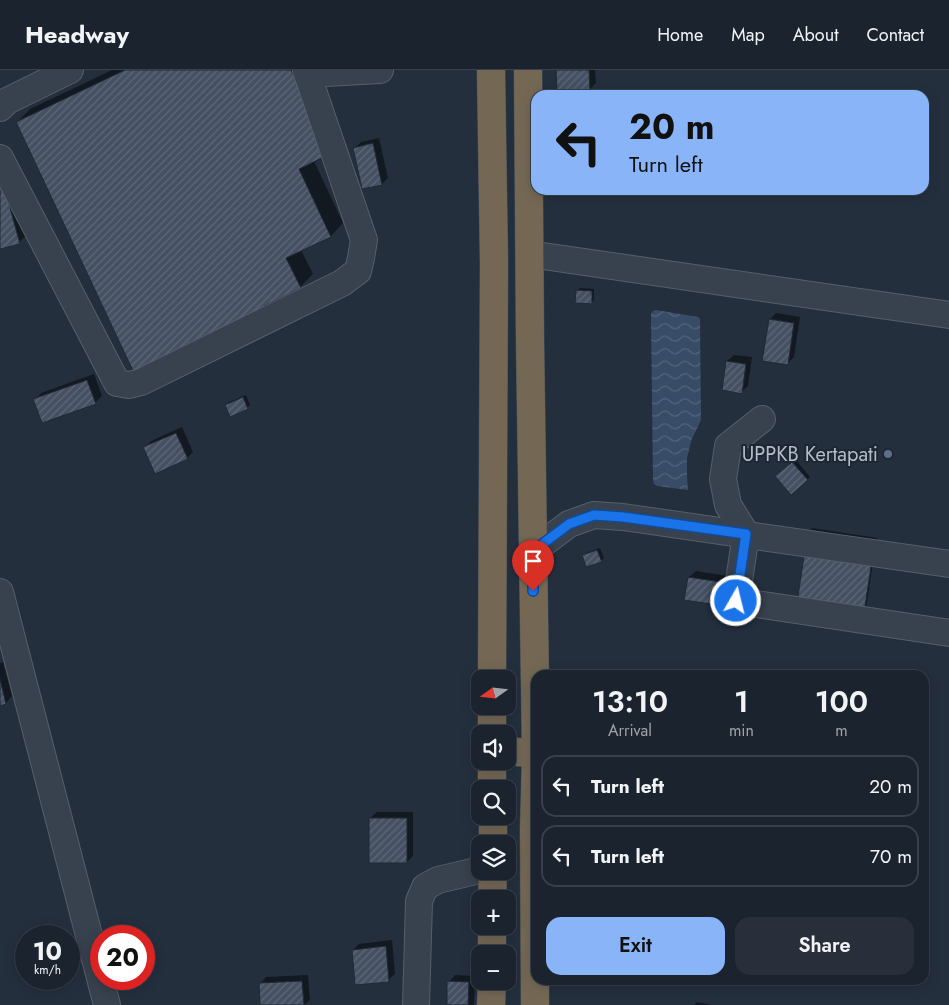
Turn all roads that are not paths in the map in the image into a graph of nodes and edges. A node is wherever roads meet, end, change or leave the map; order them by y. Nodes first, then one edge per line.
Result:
1 (70, 70) edge
2 (380, 70) edge
3 (491, 70) edge
4 (528, 70) edge
5 (306, 72) edge
6 (0, 108) edge
7 (0, 158) edge
8 (529, 254) junction
9 (949, 315) edge
10 (762, 419) dead end
11 (746, 534) junction
12 (533, 551) junction
13 (949, 564) edge
14 (0, 592) edge
15 (949, 633) edge
16 (492, 670) edge
17 (536, 670) edge
18 (516, 752) edge
19 (531, 753) edge
20 (471, 872) edge
21 (535, 985) edge
22 (492, 990) edge
23 (107, 1005) edge
24 (416, 1005) edge
25 (491, 1005) edge
26 (535, 1005) edge

1 - 6 street
2 - 5 street
3 - 16 highway
4 - 8 highway
5 - 7 street
8 - 9 street
8 - 12 highway
10 - 11 street
11 - 12 street
11 - 13 street
11 - 15 street
12 - 17 highway
14 - 23 street
18 - 19 highway
20 - 24 street
21 - 26 highway
22 - 25 highway

